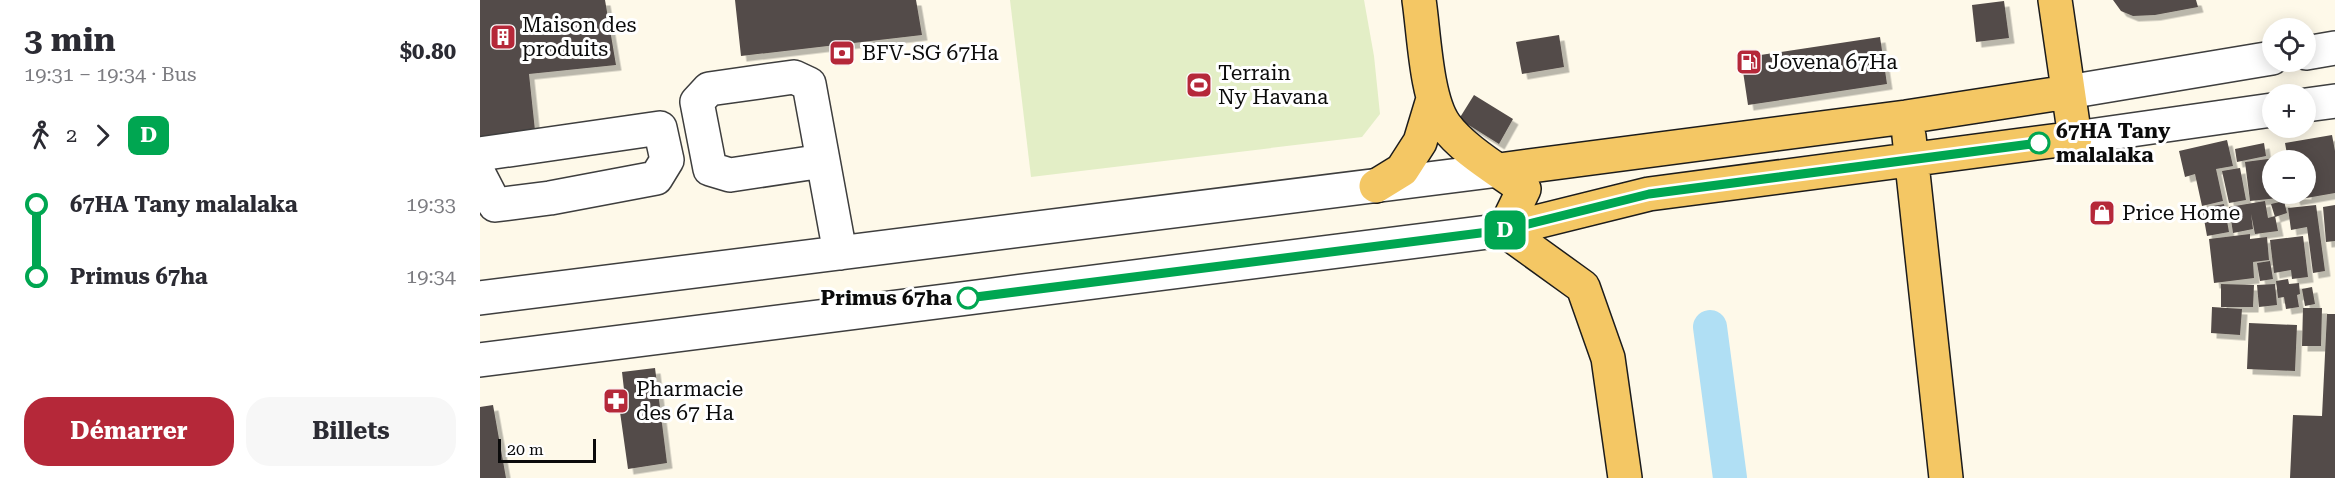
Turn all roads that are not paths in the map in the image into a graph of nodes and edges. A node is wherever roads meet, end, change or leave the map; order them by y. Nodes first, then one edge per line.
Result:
1 (1419, 0) edge
2 (2055, 0) edge
3 (2335, 48) edge
4 (2316, 51) edge
5 (2262, 60) edge
6 (2068, 92) junction
7 (1433, 99) junction
8 (2335, 101) edge
9 (2316, 104) edge
10 (2262, 111) edge
11 (1906, 117) junction
12 (2075, 138) junction
13 (480, 154) edge
14 (1911, 159) junction
15 (823, 161) dead end
16 (1499, 170) junction
17 (480, 176) edge
18 (1376, 186) junction
19 (1504, 230) junction
20 (840, 253) junction
21 (480, 298) edge
22 (480, 360) edge
23 (1625, 478) edge
24 (1946, 478) edge

1 - 7 main road
2 - 6 main road
3 - 4 street
5 - 6 street
6 - 11 main road
6 - 12 main road
7 - 16 main road
7 - 18 main road
8 - 9 street
10 - 12 street
11 - 14 main road
11 - 16 main road
12 - 14 main road
13 - 17 street
14 - 19 main road
14 - 24 main road
15 - 20 street
16 - 18 street
16 - 19 main road
18 - 20 street
19 - 22 street
19 - 23 main road
20 - 21 street

